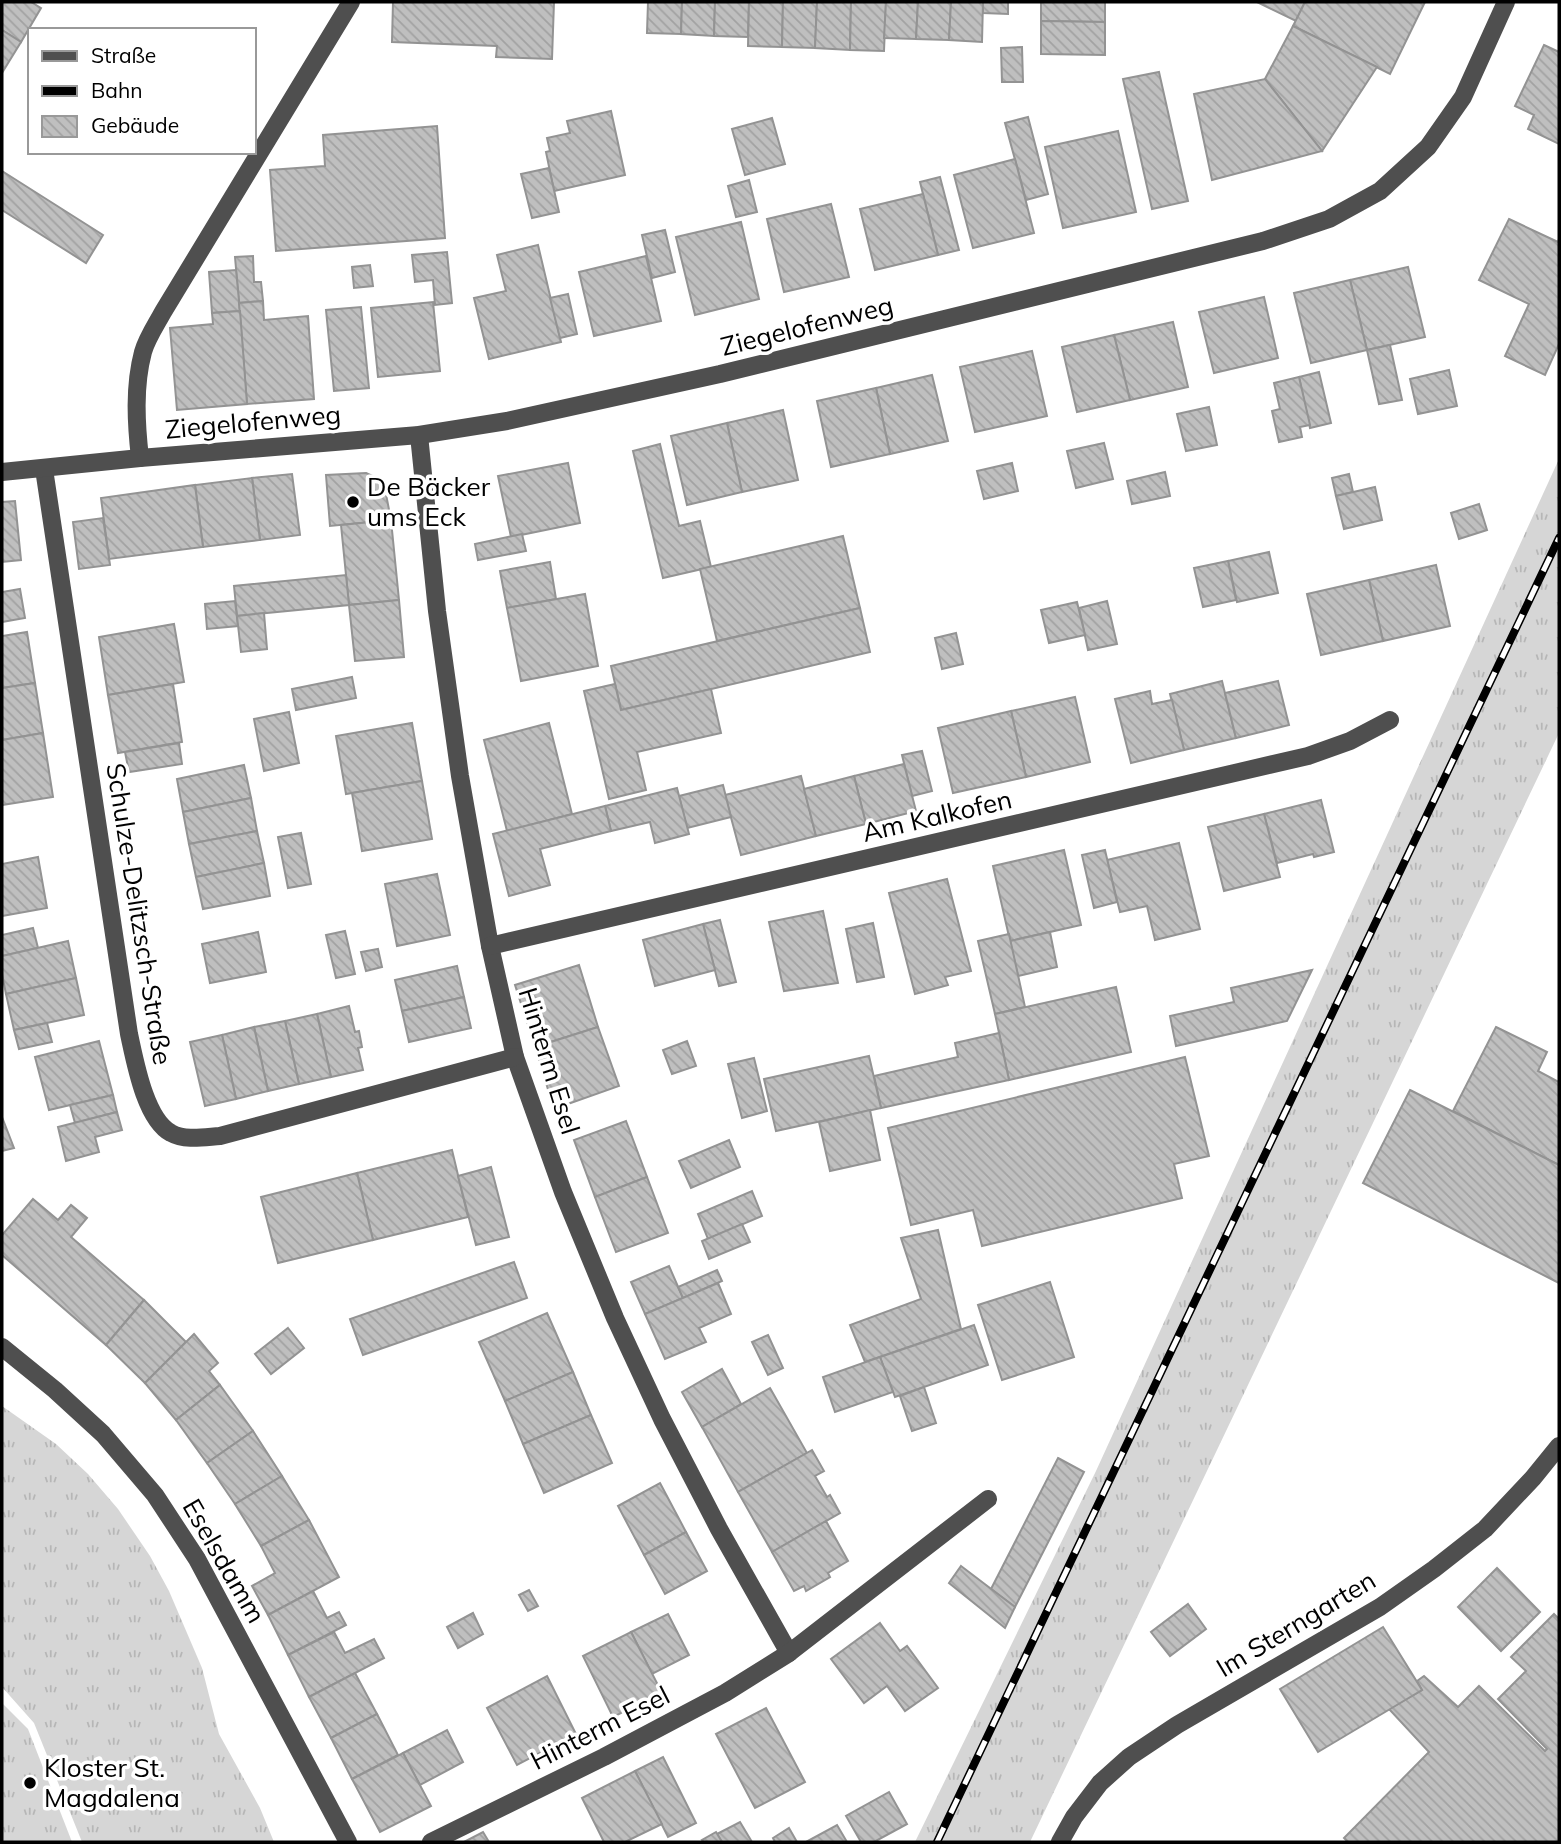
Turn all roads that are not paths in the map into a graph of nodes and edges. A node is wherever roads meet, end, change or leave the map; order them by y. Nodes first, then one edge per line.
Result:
1 (350, 2) edge
2 (1506, 2) edge
3 (419, 435) junction
4 (140, 458) junction
5 (44, 469) junction
6 (2, 472) edge
7 (1390, 720) dead end
8 (490, 946) junction
9 (515, 1057) junction
10 (2, 1347) edge
11 (1559, 1446) edge
12 (988, 1499) dead end
13 (789, 1653) junction
14 (348, 1842) edge
15 (431, 1842) edge
16 (1060, 1842) edge

1 - 4 street
2 - 3 street, Ziegelofenweg
3 - 4 street, Ziegelofenweg
3 - 8 street, Hinterm Esel
4 - 5 street, Ziegelofenweg
5 - 6 street, Ziegelofenweg
5 - 9 street, Schulze-Delitzsch-Straße
7 - 8 street, Am Kalkofen
8 - 9 street, Hinterm Esel
9 - 13 street, Hinterm Esel
10 - 14 street, Eselsdamm
11 - 16 street, Im Sterngarten
12 - 13 street, Hinterm Esel
13 - 15 street, Hinterm Esel

